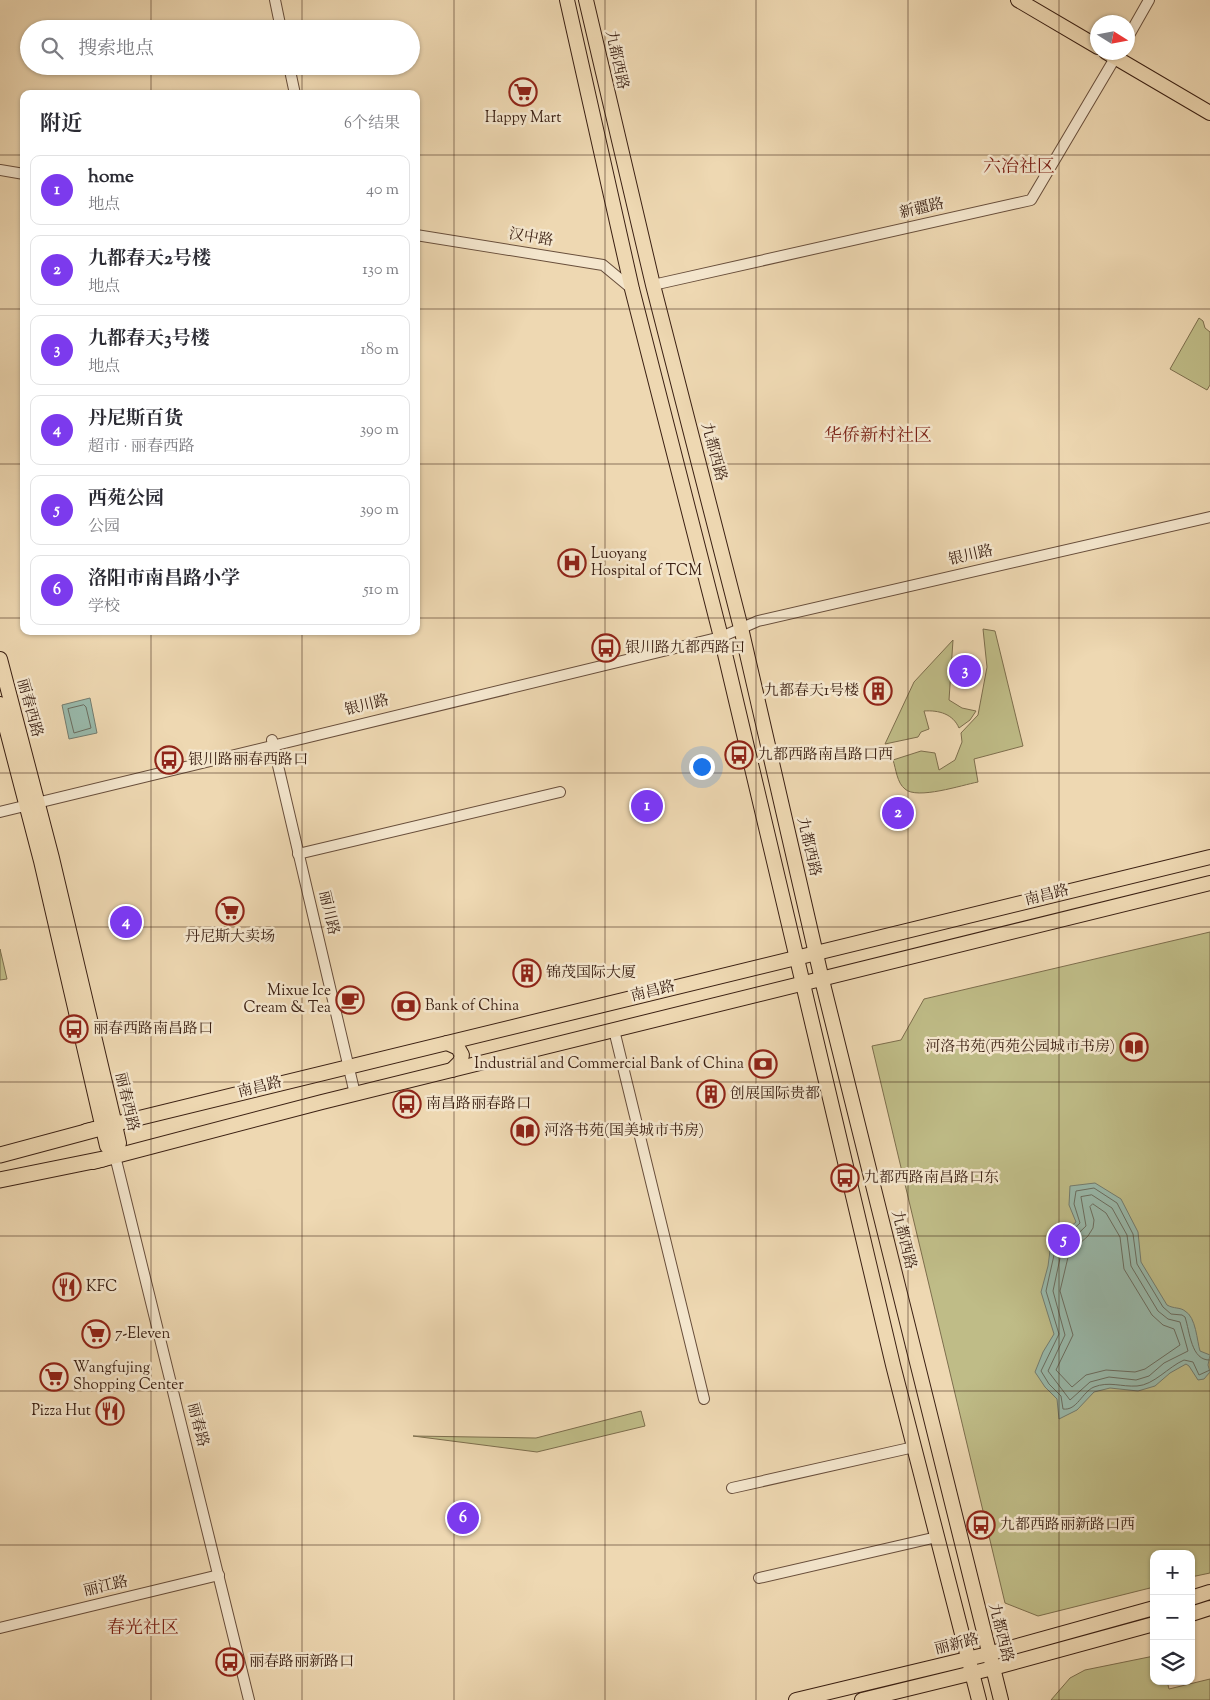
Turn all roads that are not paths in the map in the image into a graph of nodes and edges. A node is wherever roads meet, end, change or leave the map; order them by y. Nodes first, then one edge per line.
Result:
1 (275, 0) edge
2 (567, 0) edge
3 (586, 0) edge
4 (1018, 0) edge
5 (1149, 0) edge
6 (279, 20) edge
7 (1135, 25) edge
8 (1090, 42) edge
9 (1110, 60) edge
10 (1123, 60) edge
11 (291, 75) edge
12 (294, 90) edge
13 (1210, 113) edge
14 (0, 170) edge
15 (20, 173) edge
16 (420, 236) edge
17 (652, 285) junction
18 (632, 289) junction
19 (1210, 516) edge
20 (741, 628) junction
21 (720, 633) junction
22 (0, 659) edge
23 (0, 704) edge
24 (272, 742) junction
25 (560, 792) dead end
26 (31, 801) junction
27 (0, 805) edge
28 (0, 812) edge
29 (298, 854) junction
30 (1210, 857) edge
31 (1210, 883) edge
32 (816, 952) junction
33 (798, 957) junction
34 (822, 980) junction
35 (804, 984) junction
36 (614, 1030) junction
37 (447, 1043) junction
38 (348, 1066) junction
39 (452, 1070) junction
40 (355, 1094) junction
41 (105, 1127) junction
42 (0, 1150) edge
43 (0, 1156) edge
44 (109, 1158) junction
45 (0, 1180) edge
46 (0, 1185) edge
47 (704, 1399) dead end
48 (914, 1447) junction
49 (732, 1488) dead end
50 (937, 1537) junction
51 (219, 1575) junction
52 (758, 1578) dead end
53 (1210, 1592) edge
54 (1195, 1597) edge
55 (1210, 1608) edge
56 (1150, 1609) edge
57 (1195, 1613) edge
58 (1150, 1625) edge
59 (0, 1628) edge
60 (988, 1654) junction
61 (968, 1659) junction
62 (993, 1668) junction
63 (972, 1674) junction
64 (249, 1700) edge
65 (796, 1700) edge
66 (862, 1700) edge
67 (979, 1700) edge
68 (1001, 1700) edge

1 - 6 street
2 - 18 main road
3 - 17 main road, 九都西路
4 - 8 main road
5 - 7 street
9 - 17 street, 新疆路
10 - 13 main road
11 - 12 street
14 - 15 street
16 - 18 street, 汉中路
17 - 20 main road, 九都西路
18 - 21 main road
19 - 20 street, 银川路
20 - 21 street, 银川路
20 - 32 main road, 九都西路
21 - 24 street, 银川路
21 - 33 main road
22 - 26 main road, 丽春西路
23 - 26 main road, 丽春西路
24 - 26 street, 银川路
24 - 29 street, 丽川路
25 - 29 street
26 - 27 street, 银川路
26 - 28 street, 银川路
26 - 41 main road, 丽春西路
29 - 38 street, 丽川路
30 - 32 main road, 南昌路
31 - 34 main road, 南昌路
32 - 33 main road, 南昌路
32 - 34 main road, 九都西路
33 - 35 main road
33 - 37 main road, 南昌路
34 - 35 main road, 南昌路
34 - 60 main road, 九都西路
35 - 36 main road, 南昌路
35 - 48 main road
36 - 39 main road, 南昌路
36 - 47 street
37 - 38 main road, 南昌路
37 - 39 main road
38 - 40 street, 丽川路
38 - 41 main road, 南昌路
39 - 40 main road, 南昌路
40 - 44 main road, 南昌路
41 - 42 main road, 南昌路
41 - 43 highway, 南昌路
41 - 44 main road, 丽春西路
44 - 45 highway, 南昌路
44 - 46 main road, 南昌路
44 - 51 street, 丽春路
48 - 49 street
48 - 50 main road
50 - 52 street
50 - 61 main road
51 - 59 street, 丽江路
51 - 64 street, 丽春路
53 - 54 main road
55 - 57 main road
56 - 60 main road, 丽新路
58 - 62 main road, 丽新路
60 - 61 main road, 丽新路
60 - 62 main road, 九都西路
61 - 63 main road
61 - 65 main road, 丽新路
62 - 63 main road, 丽新路
62 - 68 main road, 九都西路
63 - 66 main road, 丽新路
63 - 67 main road

